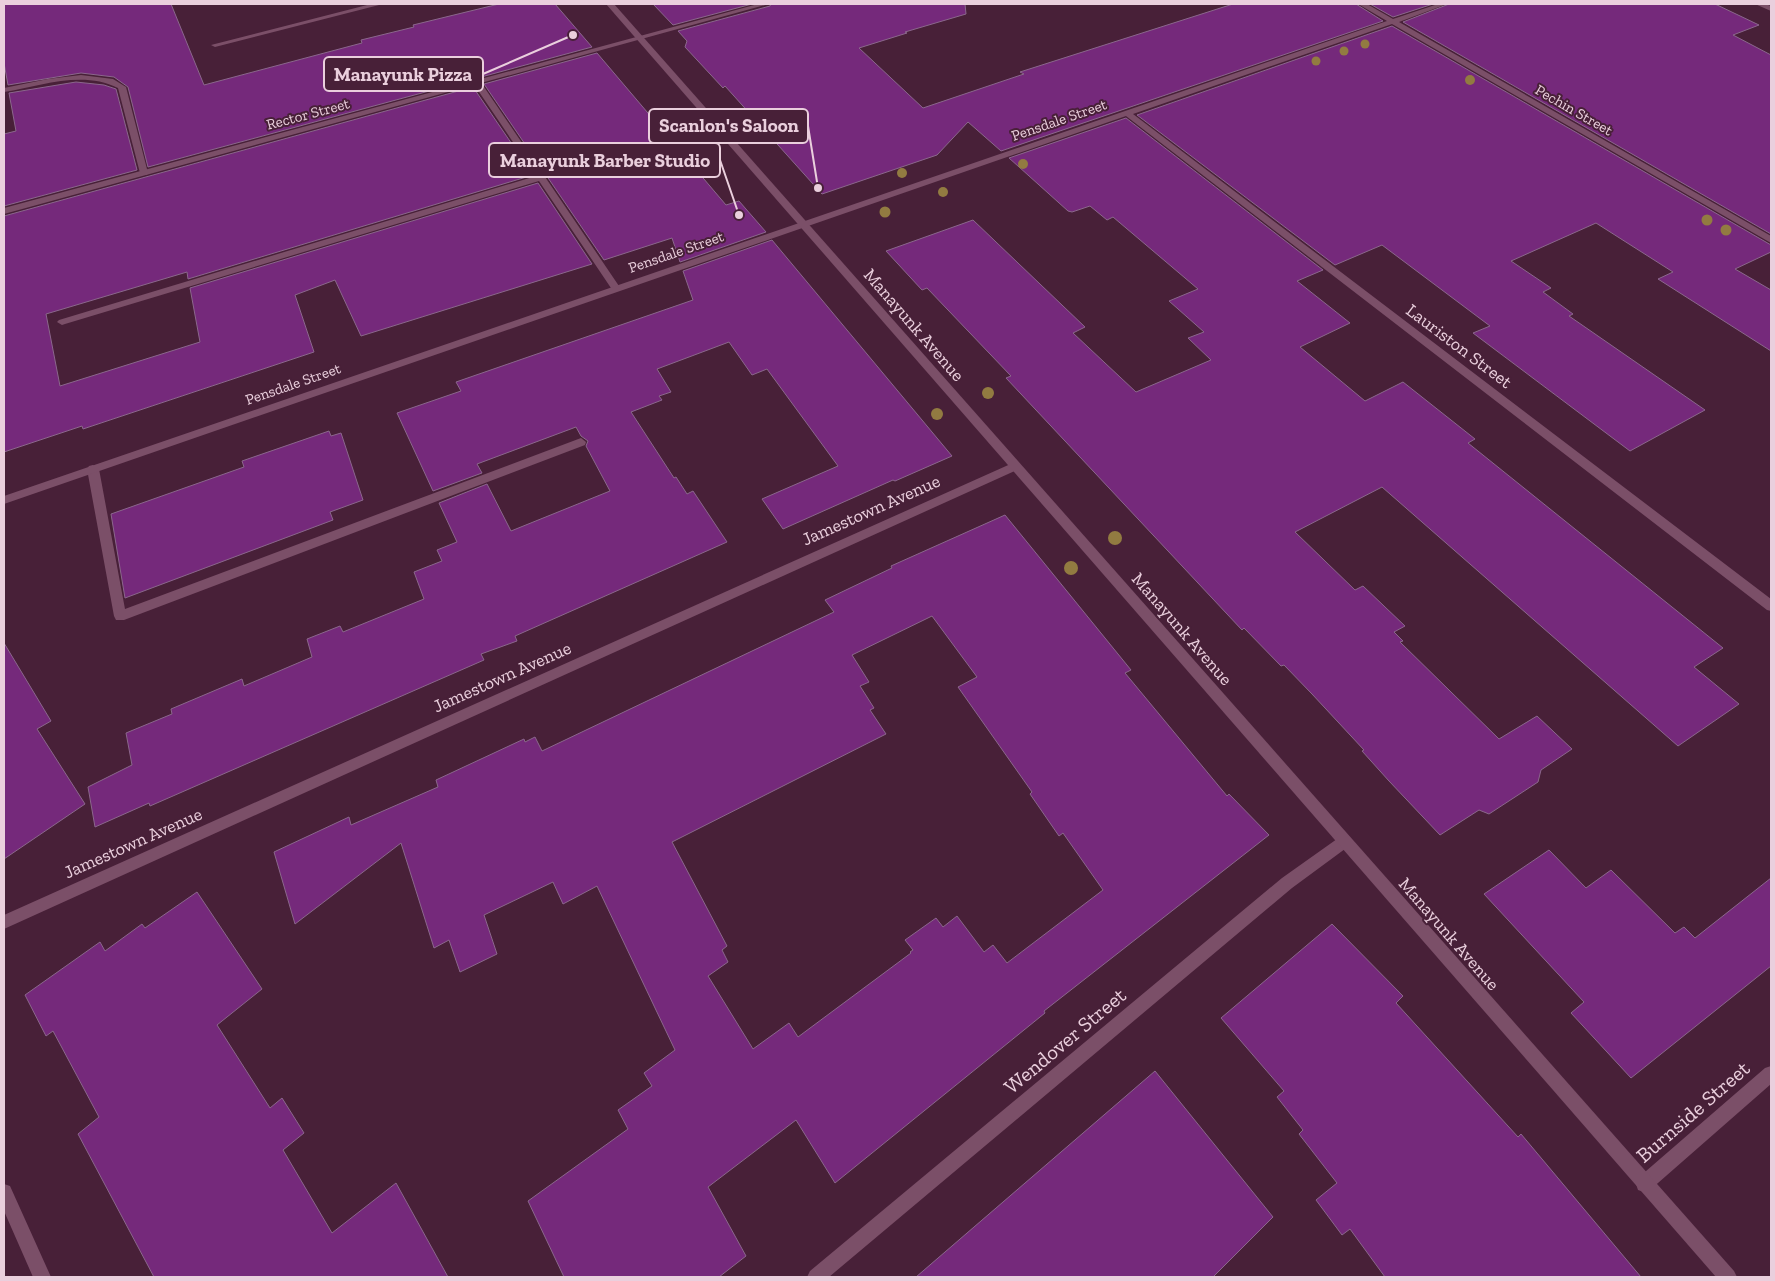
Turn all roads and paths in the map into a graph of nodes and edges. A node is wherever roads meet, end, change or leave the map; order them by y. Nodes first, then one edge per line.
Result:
1 (379, 4) edge
2 (610, 4) edge
3 (765, 4) edge
4 (1362, 4) edge
5 (1444, 4) edge
6 (1759, 4) edge
7 (1771, 9) edge
8 (1393, 21) junction
9 (640, 38) junction
10 (215, 45) dead end
11 (477, 83) junction
12 (4, 90) edge
13 (1127, 113) junction
14 (144, 173) junction
15 (542, 177) junction
16 (4, 211) edge
17 (802, 224) junction
18 (1771, 240) edge
19 (616, 289) junction
20 (62, 322) dead end
21 (581, 442) dead end
22 (1015, 466) junction
23 (93, 469) junction
24 (4, 500) edge
25 (1771, 606) edge
26 (1344, 841) junction
27 (4, 922) edge
28 (1771, 1074) edge
29 (1644, 1184) junction
30 (4, 1192) edge
31 (42, 1277) edge
32 (816, 1277) edge
33 (1728, 1277) edge

1 - 10 street
2 - 9 street, Manayunk Avenue
3 - 9 street, Rector Street
4 - 8 street, Pechin Street
5 - 8 street, Pensdale Street
6 - 7 street
8 - 13 street, Pensdale Street
8 - 18 street, Pechin Street
9 - 11 street, Rector Street
9 - 17 street, Manayunk Avenue
11 - 14 street, Rector Street
11 - 15 street
12 - 14 street
13 - 17 street, Pensdale Street
13 - 25 street, Lauriston Street
14 - 16 street, Rector Street
15 - 19 street
15 - 20 street
17 - 19 street, Pensdale Street
17 - 22 street, Manayunk Avenue
19 - 23 street, Pensdale Street
21 - 23 street
22 - 26 street, Manayunk Avenue
22 - 27 street, Jamestown Avenue
23 - 24 street, Pensdale Street
26 - 29 street, Manayunk Avenue
26 - 32 street, Wendover Street
28 - 29 street, Burnside Street
29 - 33 street, Manayunk Avenue
30 - 31 street

